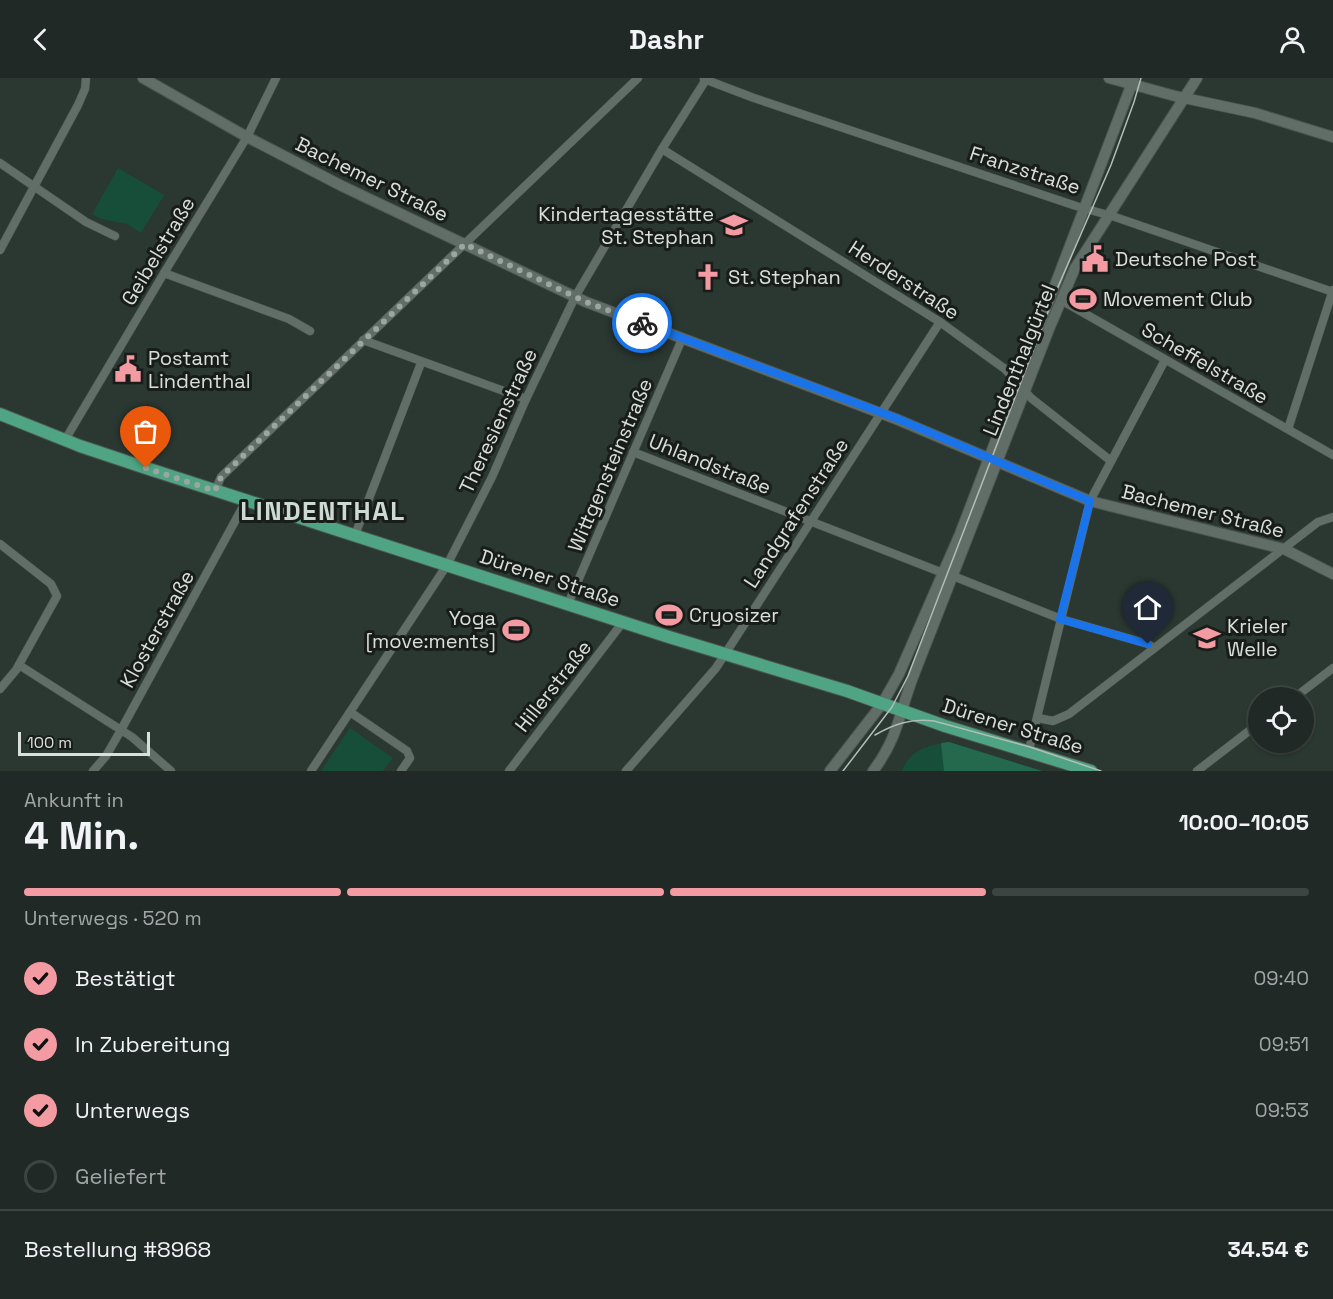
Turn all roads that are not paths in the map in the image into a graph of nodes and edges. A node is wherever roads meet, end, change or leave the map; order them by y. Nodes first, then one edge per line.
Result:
1 (87, 78) edge
2 (143, 78) edge
3 (276, 78) edge
4 (638, 78) edge
5 (1109, 78) edge
6 (1197, 78) edge
7 (705, 79) edge
8 (1133, 81) edge
9 (1185, 97) junction
10 (247, 137) junction
11 (1333, 137) edge
12 (662, 149) junction
13 (0, 163) edge
14 (36, 187) junction
15 (1085, 208) junction
16 (1107, 215) junction
17 (115, 236) dead end
18 (465, 244) junction
19 (0, 250) edge
20 (164, 273) junction
21 (1333, 291) edge
22 (575, 297) junction
23 (1061, 300) junction
24 (940, 321) junction
25 (310, 331) dead end
26 (682, 339) junction
27 (363, 340) junction
28 (1166, 360) junction
29 (421, 363) junction
30 (1022, 387) junction
31 (526, 399) junction
32 (0, 414) edge
33 (880, 414) junction
34 (1288, 429) junction
35 (65, 440) junction
36 (633, 452) junction
37 (1333, 455) edge
38 (993, 461) junction
39 (1111, 461) junction
40 (215, 491) junction
41 (246, 501) junction
42 (1090, 501) junction
43 (1333, 517) edge
44 (809, 521) junction
45 (355, 535) junction
46 (0, 544) edge
47 (1284, 549) junction
48 (447, 565) junction
49 (1333, 574) edge
50 (948, 575) junction
51 (568, 604) junction
52 (1060, 619) junction
53 (623, 622) junction
54 (1154, 648) junction
55 (725, 654) junction
56 (19, 664) junction
57 (1333, 668) edge
58 (1308, 687) edge
59 (0, 689) edge
60 (882, 704) junction
61 (903, 710) junction
62 (350, 712) junction
63 (1038, 718) junction
64 (121, 730) junction
65 (1248, 732) edge
66 (1029, 750) junction
67 (93, 771) edge
68 (171, 771) edge
69 (311, 771) edge
70 (401, 771) edge
71 (508, 771) edge
72 (626, 771) edge
73 (830, 771) edge
74 (873, 771) edge
75 (1091, 771) edge
76 (1197, 771) edge

1 - 14 street
2 - 10 main road, Bachemer Straße
3 - 10 street, Geibelstraße
4 - 18 street
5 - 8 main road
6 - 9 main road, Lindenthalgürtel
7 - 12 street, Theresienstraße
7 - 15 street, Franzstraße
8 - 9 main road
8 - 15 main road, Lindenthalgürtel
9 - 11 main road
9 - 16 main road, Lindenthalgürtel
10 - 18 main road, Bachemer Straße
10 - 20 street, Geibelstraße
12 - 22 street, Theresienstraße
12 - 24 street, Herderstraße
13 - 14 street
14 - 17 street
14 - 19 street
15 - 16 street, Franzstraße
15 - 30 main road, Lindenthalgürtel
16 - 21 street, Franzstraße
16 - 23 main road, Lindenthalgürtel
18 - 22 main road, Bachemer Straße
18 - 27 street
20 - 25 street
20 - 35 street, Geibelstraße
21 - 34 street
22 - 26 main road, Bachemer Straße
22 - 31 street, Theresienstraße
23 - 28 street, Scheffelstraße
23 - 30 main road, Lindenthalgürtel
24 - 30 street, Herderstraße
24 - 33 street, Landgrafenstraße
26 - 33 main road, Bachemer Straße
26 - 36 street, Wittgensteinstraße
27 - 29 street
27 - 40 street
28 - 34 street, Scheffelstraße
28 - 39 street
29 - 31 street
29 - 45 street
30 - 38 main road, Lindenthalgürtel
30 - 39 street, Herderstraße
31 - 48 street, Theresienstraße
32 - 35 main road, Dürener Straße
33 - 38 main road, Bachemer Straße
33 - 44 street, Landgrafenstraße
34 - 37 street, Scheffelstraße
35 - 40 main road, Dürener Straße
36 - 44 street, Uhlandstraße
36 - 51 street, Wittgensteinstraße
38 - 42 main road, Bachemer Straße
38 - 50 main road, Lindenthalgürtel
39 - 42 street
40 - 41 main road, Dürener Straße
41 - 45 main road, Dürener Straße
41 - 64 street, Klosterstraße
42 - 47 main road, Bachemer Straße
42 - 52 street
43 - 47 street
44 - 50 street, Uhlandstraße
44 - 55 street, Landgrafenstraße
45 - 48 main road, Dürener Straße
46 - 56 street
47 - 49 main road, Bachemer Straße
47 - 54 street
48 - 51 main road, Dürener Straße
48 - 62 street, Theresienstraße
50 - 52 street, Uhlandstraße
50 - 60 main road, Lindenthalgürtel
50 - 61 main road, Lindenthalgürtel
51 - 53 main road, Dürener Straße
52 - 54 street, Uhlandstraße
52 - 63 street
53 - 55 main road, Dürener Straße
53 - 71 street, Hillerstraße
54 - 63 street
55 - 60 main road, Dürener Straße
55 - 72 street, Landgrafenstraße
56 - 59 street
56 - 64 street
57 - 58 street
60 - 61 main road, Dürener Straße
60 - 73 main road, Lindenthalgürtel
61 - 66 main road, Dürener Straße
61 - 74 main road, Lindenthalgürtel
62 - 69 street, Theresienstraße
62 - 70 street
63 - 66 street
64 - 67 street, Klosterstraße
64 - 68 street
65 - 76 street
66 - 75 main road, Dürener Straße

